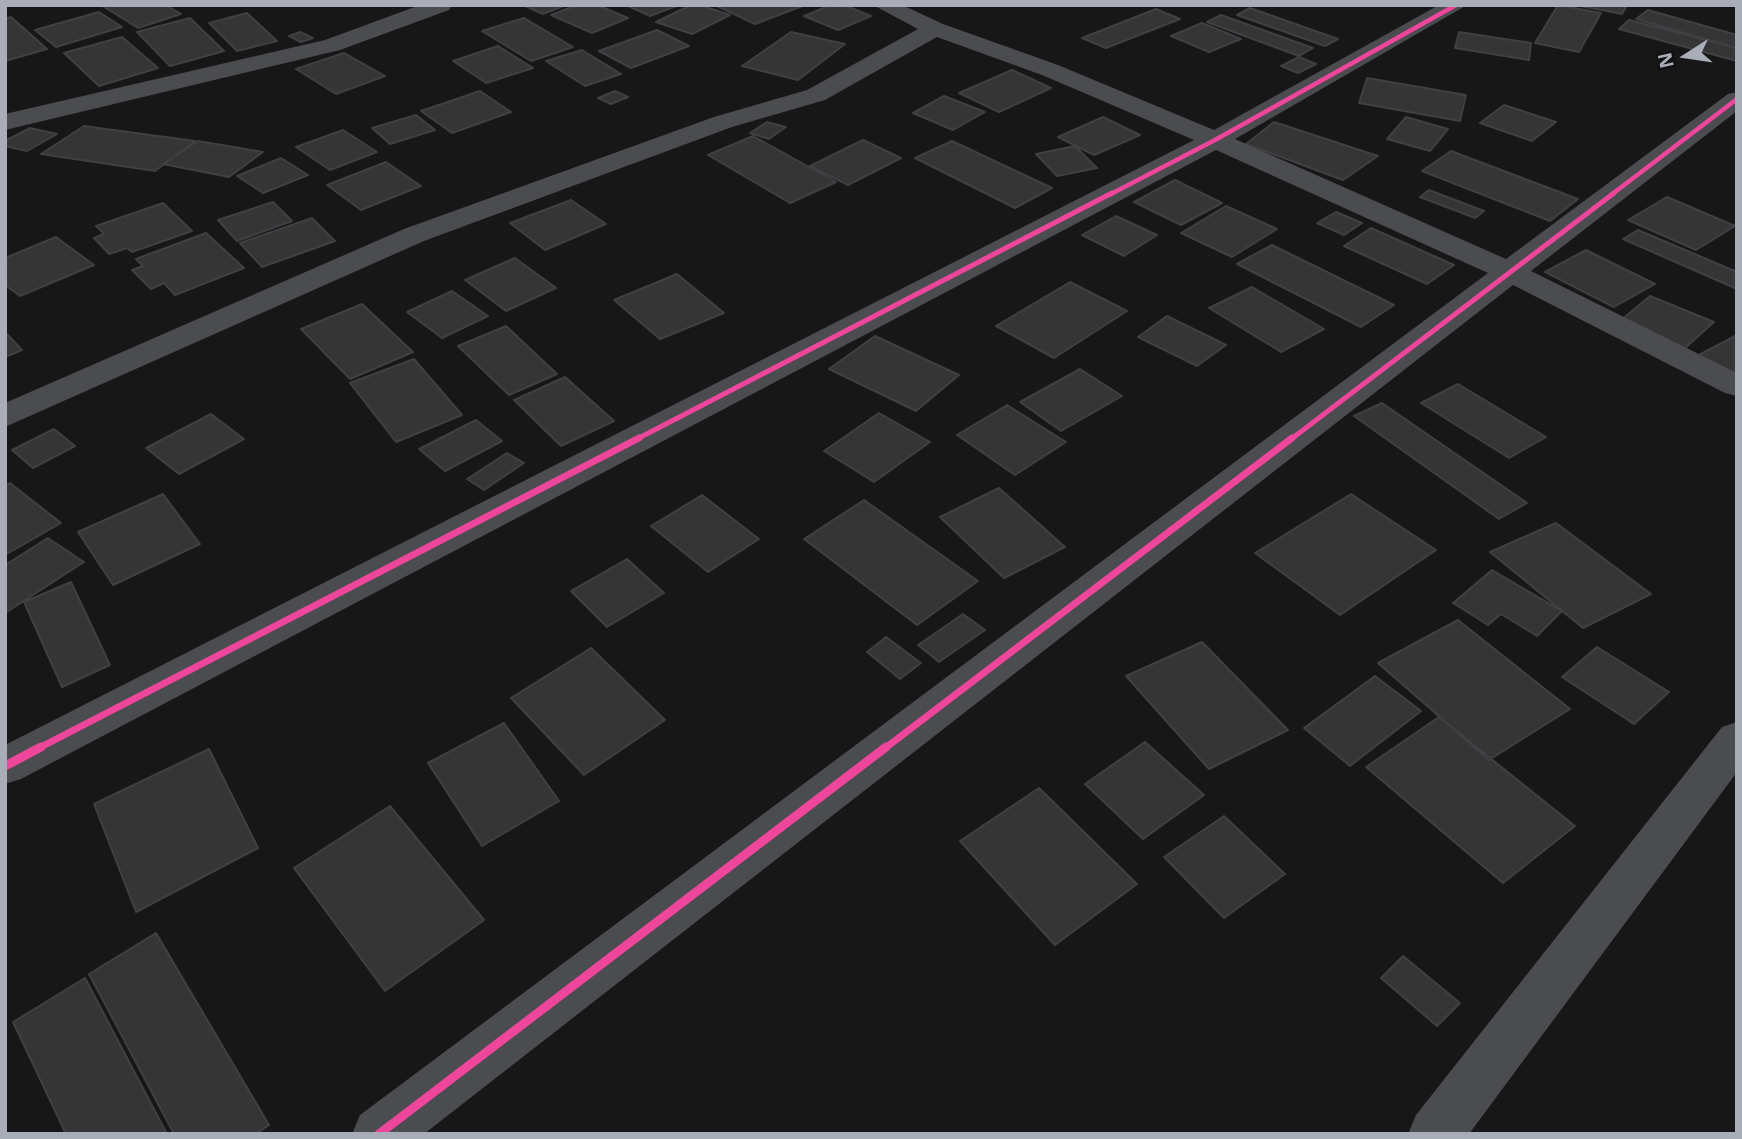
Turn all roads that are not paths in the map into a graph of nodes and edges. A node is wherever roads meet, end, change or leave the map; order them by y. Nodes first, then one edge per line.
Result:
1 (440, 5) edge
2 (884, 5) edge
3 (1457, 5) edge
4 (935, 29) junction
5 (1737, 99) edge
6 (5, 122) edge
7 (1215, 140) junction
8 (1508, 271) junction
9 (1737, 386) edge
10 (5, 416) edge
11 (1737, 738) edge
12 (5, 765) edge
13 (379, 1134) edge
14 (1435, 1134) edge

1 - 6 street
2 - 4 street
3 - 7 street
4 - 7 street
4 - 10 street
5 - 8 street
7 - 8 street
7 - 12 street
8 - 9 street
8 - 13 street
11 - 14 street

